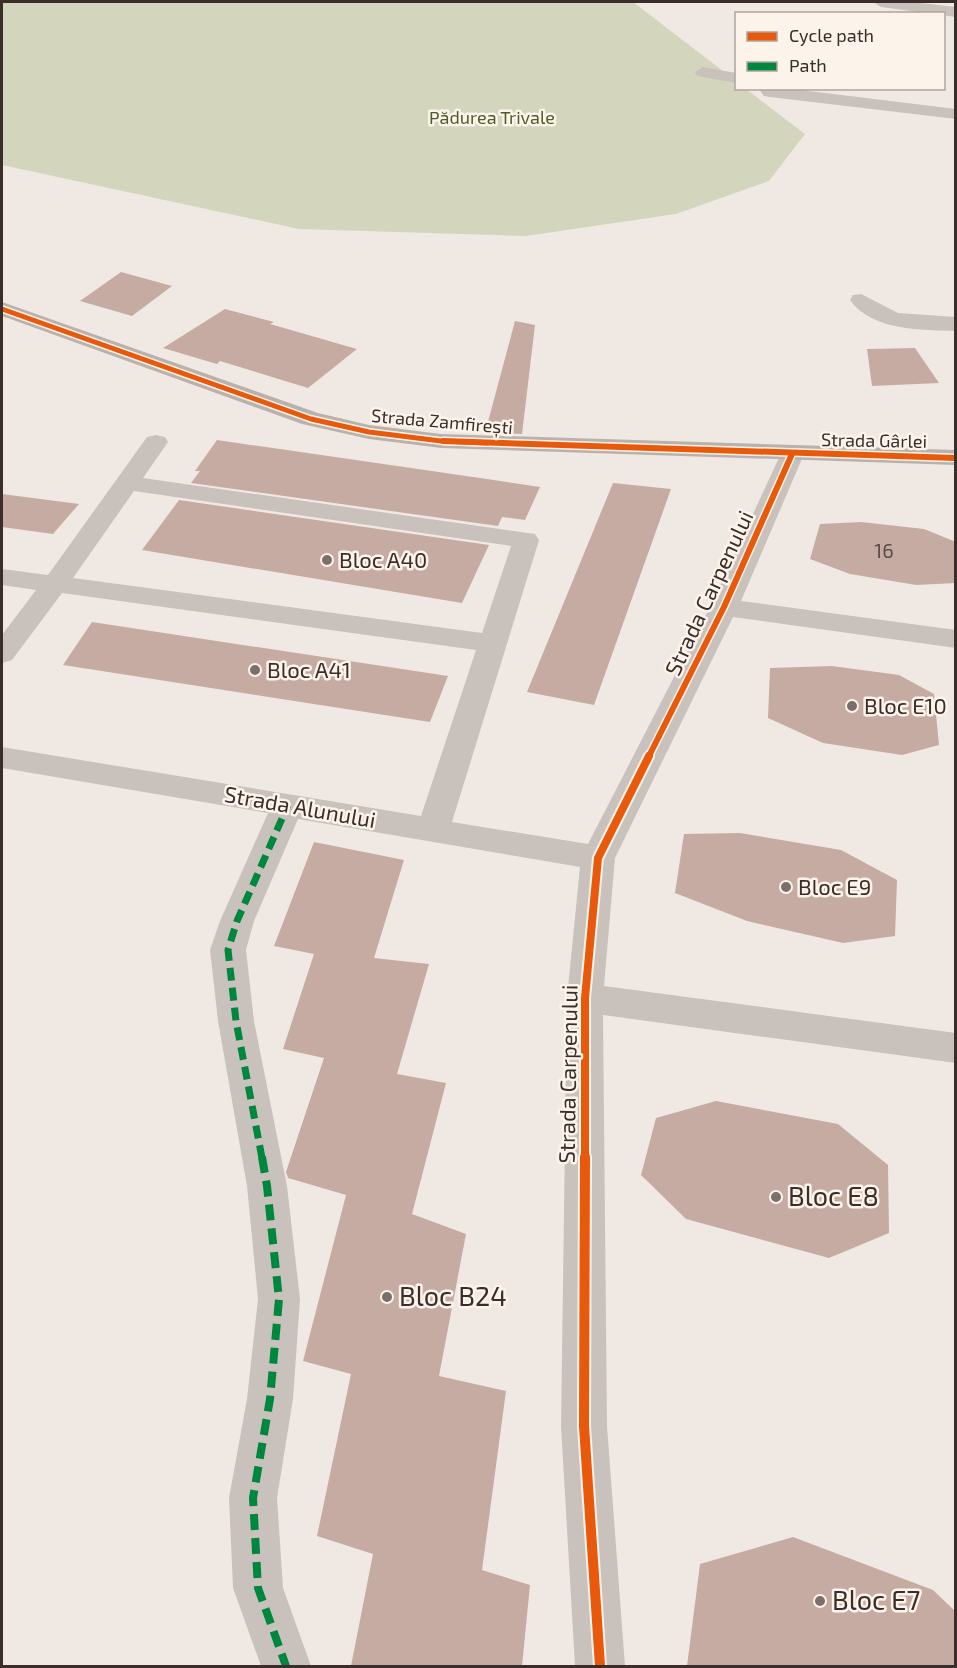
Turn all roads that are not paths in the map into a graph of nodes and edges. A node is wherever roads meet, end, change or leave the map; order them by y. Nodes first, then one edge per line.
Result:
1 (881, 2) edge
2 (956, 12) edge
3 (703, 72) dead end
4 (735, 78) edge
5 (768, 90) edge
6 (956, 114) edge
7 (861, 300) dead end
8 (2, 309) edge
9 (956, 324) edge
10 (156, 442) dead end
11 (792, 454) junction
12 (956, 458) edge
13 (128, 483) junction
14 (2, 577) edge
15 (55, 584) junction
16 (724, 607) junction
17 (956, 639) edge
18 (493, 643) junction
19 (2, 654) edge
20 (2, 758) edge
21 (288, 805) junction
22 (433, 830) junction
23 (598, 858) junction
24 (585, 998) junction
25 (956, 1048) edge
26 (286, 1666) edge
27 (600, 1666) edge

1 - 2 street
3 - 4 street
5 - 6 street
7 - 9 street
8 - 11 street, Strada Zamfirești
10 - 13 street
11 - 12 street, Strada Gârlei
11 - 16 street, Strada Carpenului
13 - 15 street
13 - 18 street
14 - 15 street
15 - 18 street
15 - 19 street
16 - 17 street
16 - 23 street, Strada Carpenului
18 - 22 street
20 - 21 street, Strada Alunului
21 - 22 street, Strada Alunului
21 - 26 street
22 - 23 street, Strada Alunului
23 - 24 street, Strada Carpenului
24 - 25 street
24 - 27 street, Strada Carpenului

